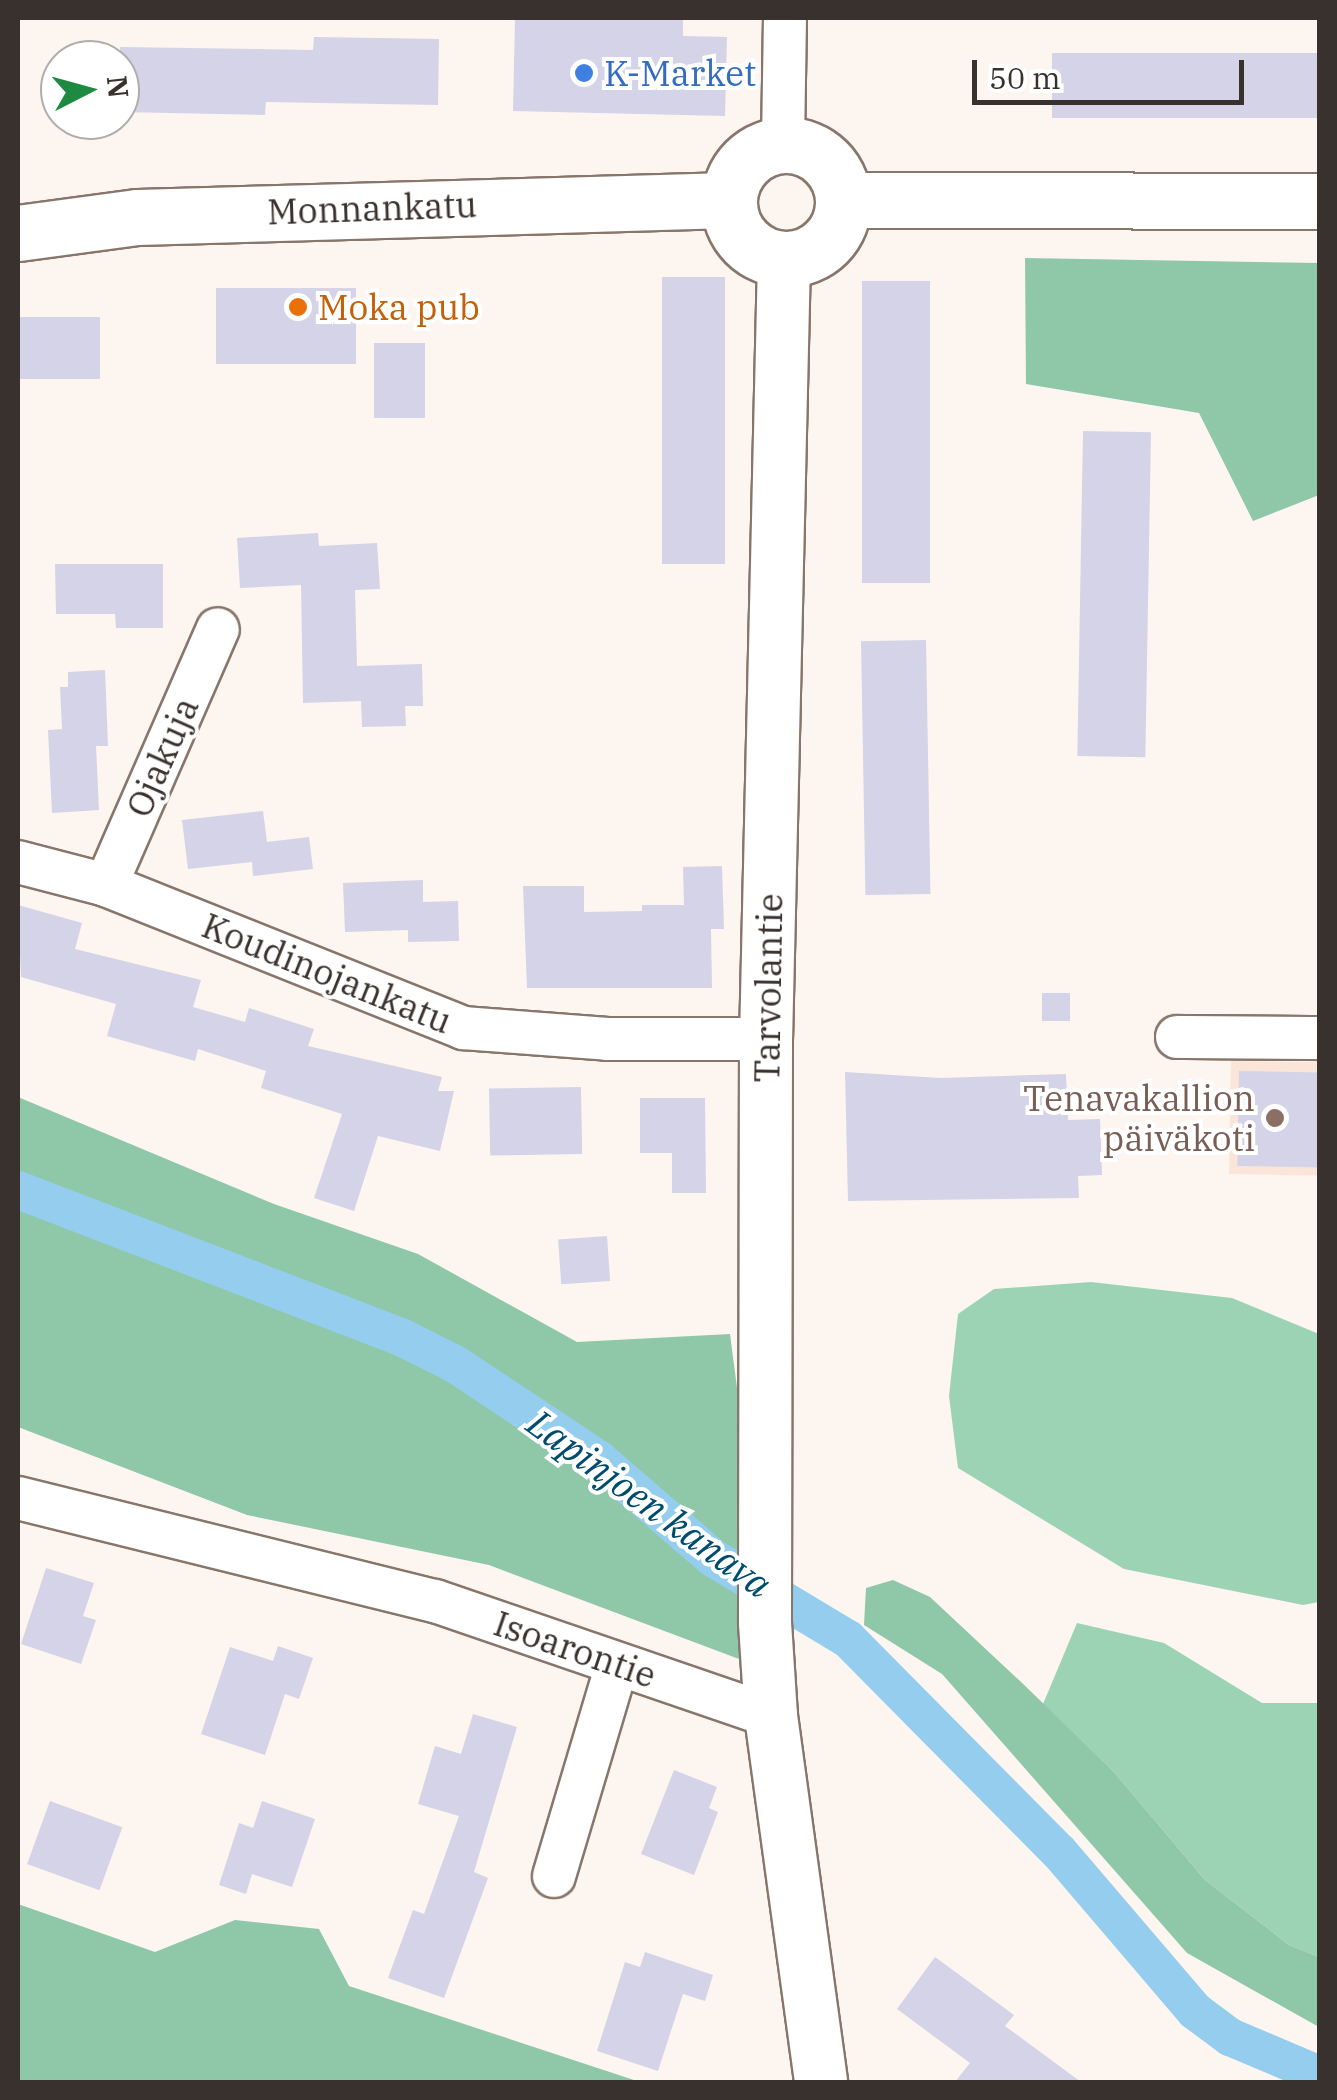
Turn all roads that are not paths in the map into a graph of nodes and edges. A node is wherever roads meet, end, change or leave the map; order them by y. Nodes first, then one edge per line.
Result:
1 (785, 18) edge
2 (783, 144) junction
3 (728, 200) junction
4 (843, 200) junction
5 (1320, 201) edge
6 (18, 233) edge
7 (784, 260) junction
8 (218, 628) dead end
9 (18, 862) edge
10 (106, 885) junction
11 (1176, 1037) dead end
12 (1320, 1038) edge
13 (766, 1040) junction
14 (18, 1498) edge
15 (617, 1664) junction
16 (771, 1716) junction
17 (554, 1876) dead end
18 (821, 2082) edge

1 - 2 street
2 - 3 main road
2 - 4 main road
3 - 6 main road, Monnankatu
3 - 7 main road
4 - 5 main road
4 - 7 main road
7 - 13 street, Tarvolantie
8 - 10 street, Ojakuja
9 - 10 street, Koudinojankatu
10 - 13 street, Koudinojankatu
11 - 12 street
13 - 16 street, Tarvolantie
14 - 15 street, Isoarontie
15 - 16 street, Isoarontie
15 - 17 street
16 - 18 street

